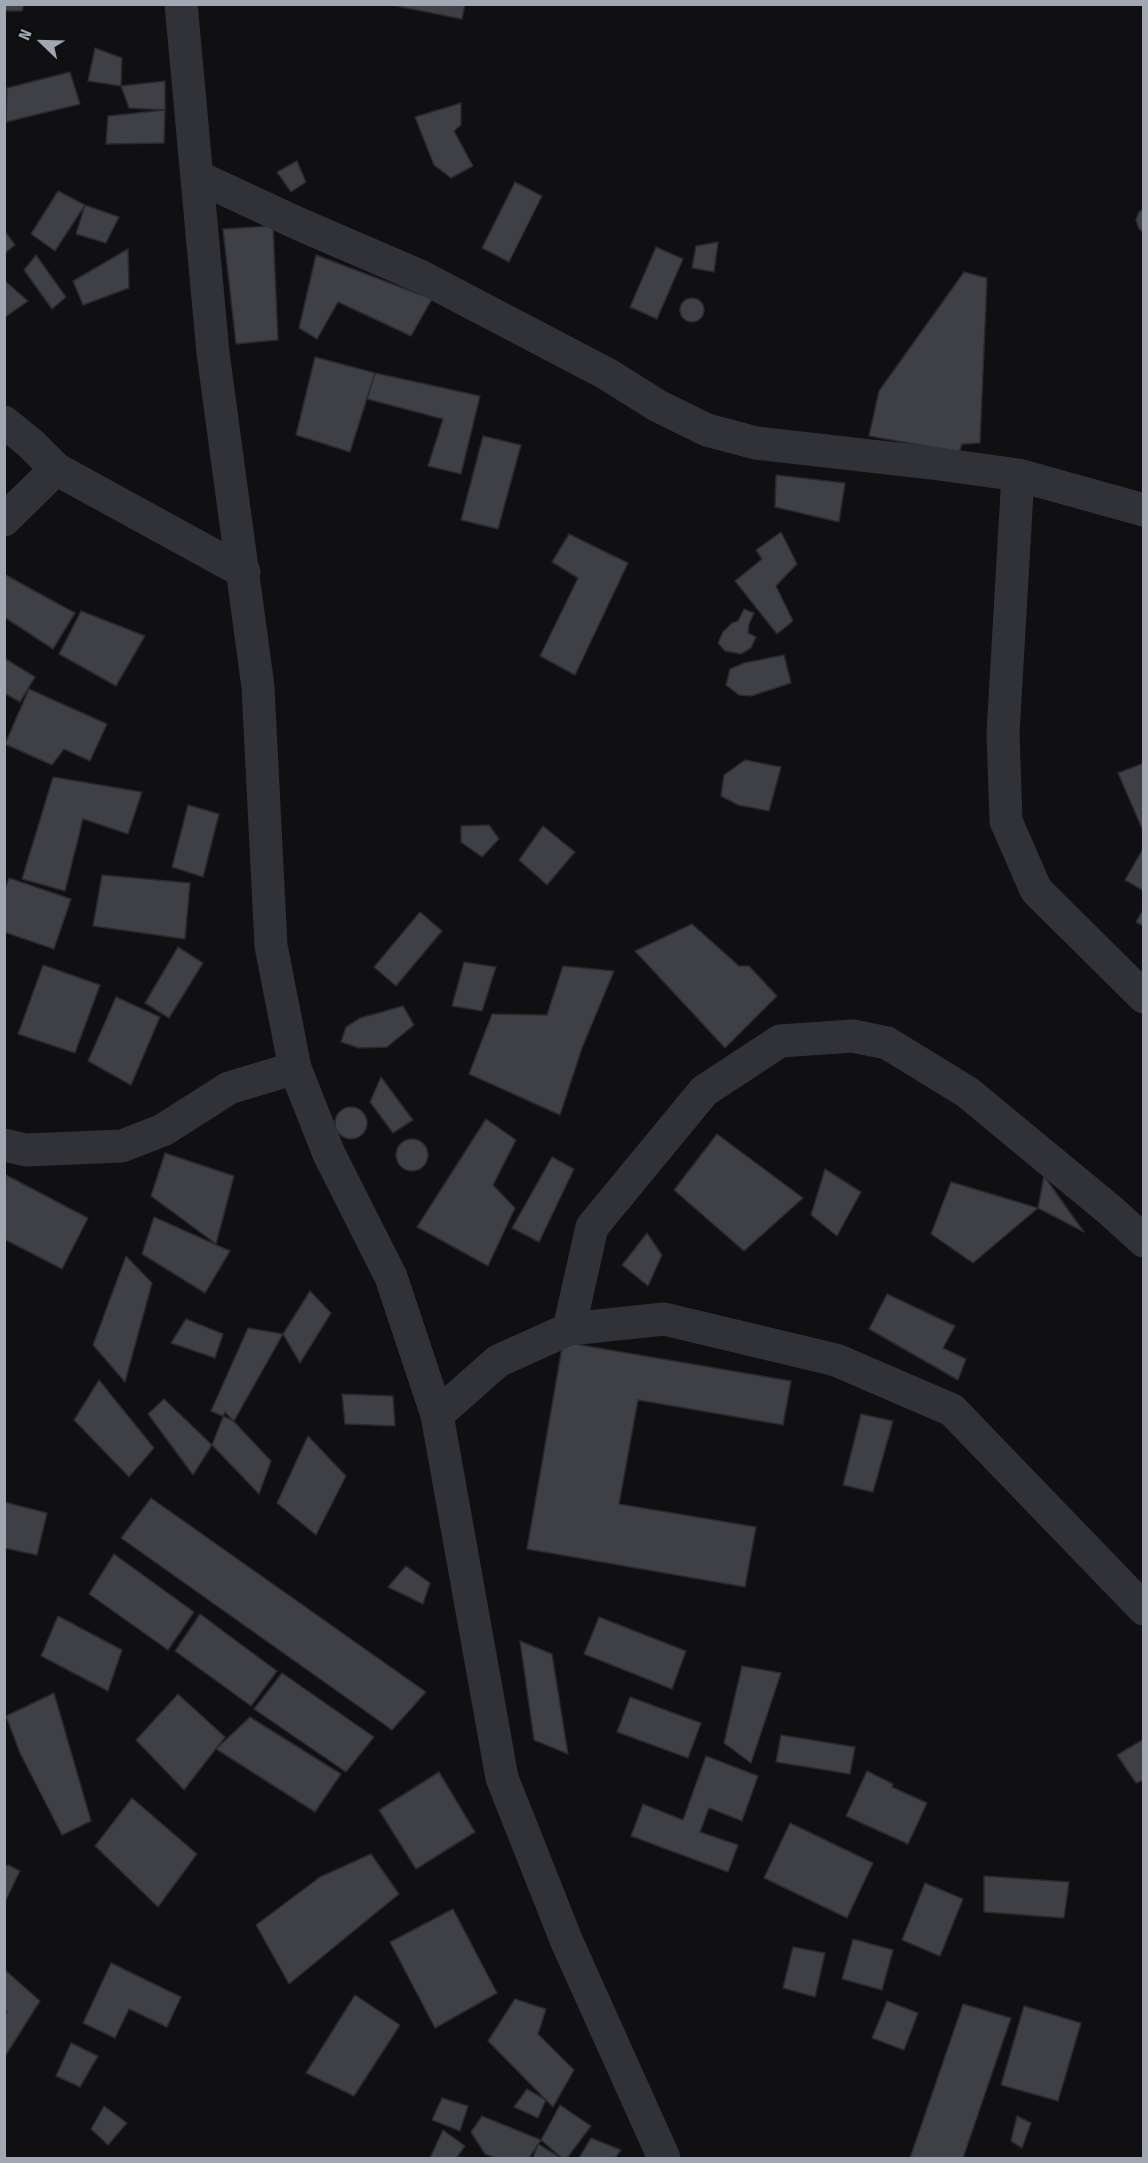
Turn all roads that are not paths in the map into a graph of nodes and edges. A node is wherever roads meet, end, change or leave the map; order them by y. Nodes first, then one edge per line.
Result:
1 (181, 4) edge
2 (198, 177) junction
3 (4, 422) edge
4 (57, 469) junction
5 (1018, 475) junction
6 (1143, 510) edge
7 (4, 519) edge
8 (244, 572) junction
9 (1143, 997) edge
10 (295, 1068) junction
11 (4, 1145) edge
12 (1143, 1241) edge
13 (569, 1329) junction
14 (437, 1415) junction
15 (1143, 1609) edge
16 (662, 2158) edge

1 - 2 street
2 - 5 street
2 - 8 street
3 - 4 street
4 - 7 street
4 - 8 street
5 - 6 street
5 - 9 street
8 - 10 street
10 - 11 street
10 - 14 street
12 - 13 street
13 - 14 street
13 - 15 street
14 - 16 street

